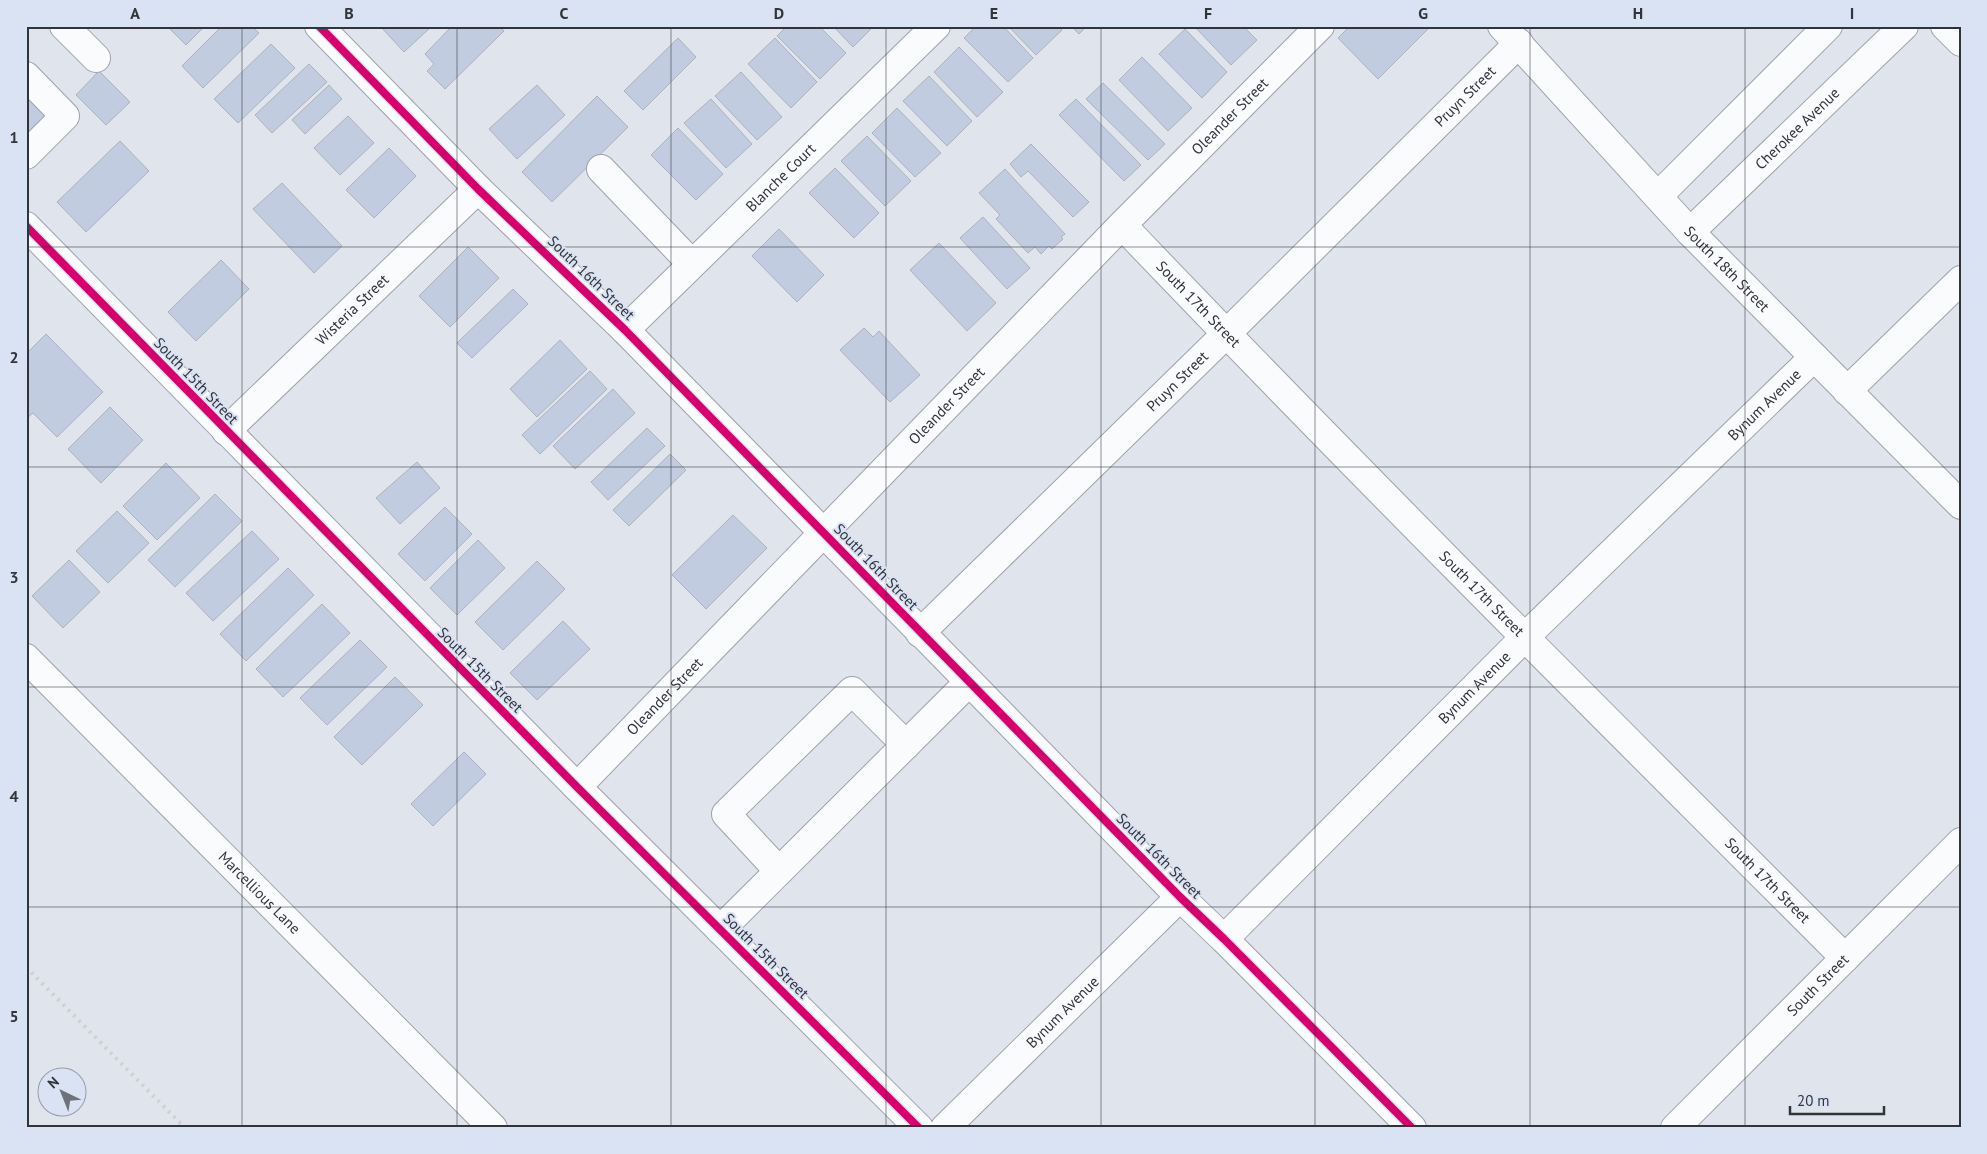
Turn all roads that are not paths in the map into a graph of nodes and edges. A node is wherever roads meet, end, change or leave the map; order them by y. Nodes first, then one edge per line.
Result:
1 (64, 26) edge
2 (319, 26) edge
3 (936, 26) edge
4 (1320, 26) edge
5 (1828, 26) edge
6 (1904, 26) edge
7 (1945, 26) edge
8 (1515, 33) edge
9 (1961, 42) edge
10 (96, 58) dead end
11 (26, 76) edge
12 (26, 155) edge
13 (601, 170) dead end
14 (478, 189) junction
15 (1658, 196) junction
16 (1122, 225) junction
17 (26, 226) edge
18 (1690, 232) junction
19 (692, 264) junction
20 (1961, 280) edge
21 (625, 330) junction
22 (1226, 334) junction
23 (1814, 357) junction
24 (1848, 390) junction
25 (226, 431) junction
26 (1961, 505) edge
27 (825, 533) junction
28 (920, 632) junction
29 (1525, 638) junction
30 (26, 658) edge
31 (969, 682) junction
32 (906, 745) junction
33 (577, 787) junction
34 (1961, 842) edge
35 (779, 871) junction
36 (1180, 897) junction
37 (720, 930) junction
38 (1224, 939) junction
39 (1845, 958) junction
40 (493, 1128) edge
41 (919, 1128) edge
42 (945, 1128) edge
43 (1412, 1128) edge
44 (1675, 1128) edge

1 - 10 street
2 - 14 street, South 16th Street
3 - 19 street, Blanche Court
4 - 16 street, Oleander Street
5 - 15 street
6 - 18 street, Cherokee Avenue
7 - 9 street
8 - 15 street, South 18th Street
8 - 22 street, Pruyn Street
11 - 12 street
13 - 19 street
14 - 21 street, South 16th Street
14 - 25 street, Wisteria Street
15 - 18 street, South 18th Street
16 - 22 street, South 17th Street
16 - 27 street, Oleander Street
17 - 25 street, South 15th Street
18 - 23 street, South 18th Street
19 - 21 street, Blanche Court
20 - 24 street
21 - 27 street, South 16th Street
22 - 28 street, Pruyn Street
22 - 29 street, South 17th Street
23 - 24 street, South 18th Street
23 - 29 street, Bynum Avenue
24 - 26 street, South 18th Street
25 - 33 street, South 15th Street
27 - 28 street, South 16th Street
27 - 33 street, Oleander Street
28 - 31 street, South 16th Street
29 - 38 street, Bynum Avenue
29 - 39 street, South 17th Street
30 - 40 street, Marcellious Lane
31 - 32 street
31 - 36 street, South 16th Street
32 - 35 street
32 - 35 street
33 - 37 street, South 15th Street
34 - 39 street, South Street
35 - 37 street
36 - 38 street, South 16th Street
36 - 42 street, Bynum Avenue
37 - 41 street, South 15th Street
38 - 43 street, South 16th Street
39 - 44 street, South Street

